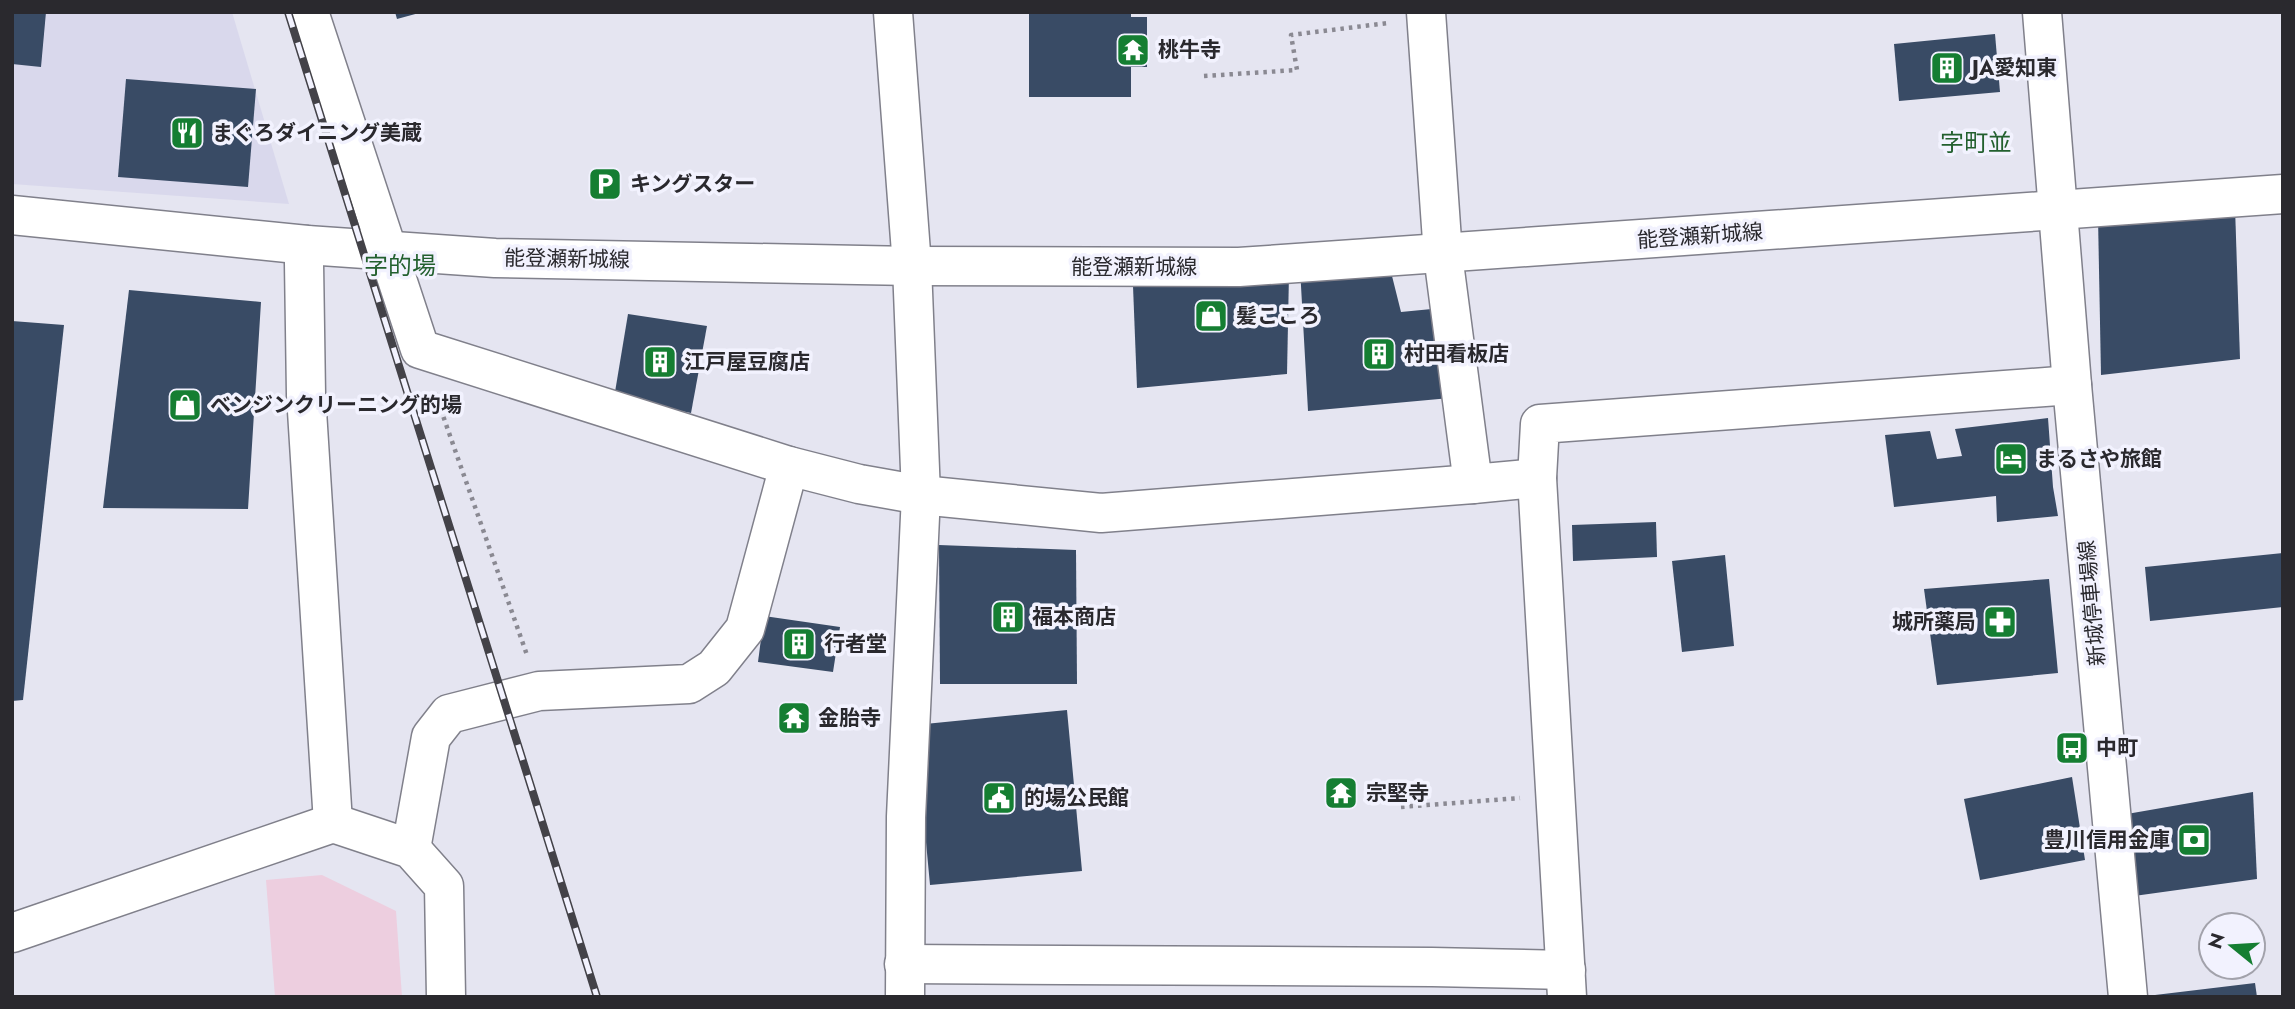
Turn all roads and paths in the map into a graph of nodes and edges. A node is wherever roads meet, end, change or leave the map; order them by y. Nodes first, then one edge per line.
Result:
1 (309, 12) edge
2 (893, 12) edge
3 (2042, 12) edge
4 (1427, 15) edge
5 (1204, 76) dead end
6 (2283, 194) edge
7 (2057, 210) junction
8 (12, 215) edge
9 (307, 245) junction
10 (389, 250) junction
11 (1443, 255) junction
12 (912, 266) junction
13 (420, 349) junction
14 (2072, 385) junction
15 (789, 466) junction
16 (1537, 478) junction
17 (1473, 484) junction
18 (921, 495) junction
19 (539, 691) junction
20 (1555, 796) junction
21 (1401, 807) dead end
22 (333, 823) junction
23 (411, 849) junction
24 (12, 933) edge
25 (904, 981) edge
26 (1566, 984) edge
27 (446, 997) edge
28 (2128, 997) edge

1 - 10 street
2 - 12 street
3 - 7 street
4 - 5 path
4 - 11 street
6 - 7 street, 能登瀬新城線
7 - 11 street, 能登瀬新城線
7 - 14 street, 新城停車場線
8 - 9 street, 能登瀬新城線
9 - 10 street, 能登瀬新城線
9 - 22 street
10 - 12 street, 能登瀬新城線
10 - 13 street
11 - 12 street, 能登瀬新城線
11 - 17 street
12 - 18 street
13 - 15 street
13 - 19 path
14 - 16 street
14 - 28 street, 新城停車場線
15 - 18 street
15 - 19 street
16 - 17 street
16 - 20 street
17 - 18 street
18 - 25 street
19 - 23 street
20 - 21 path
20 - 26 street
22 - 23 street
22 - 24 street
23 - 27 street
25 - 26 street

